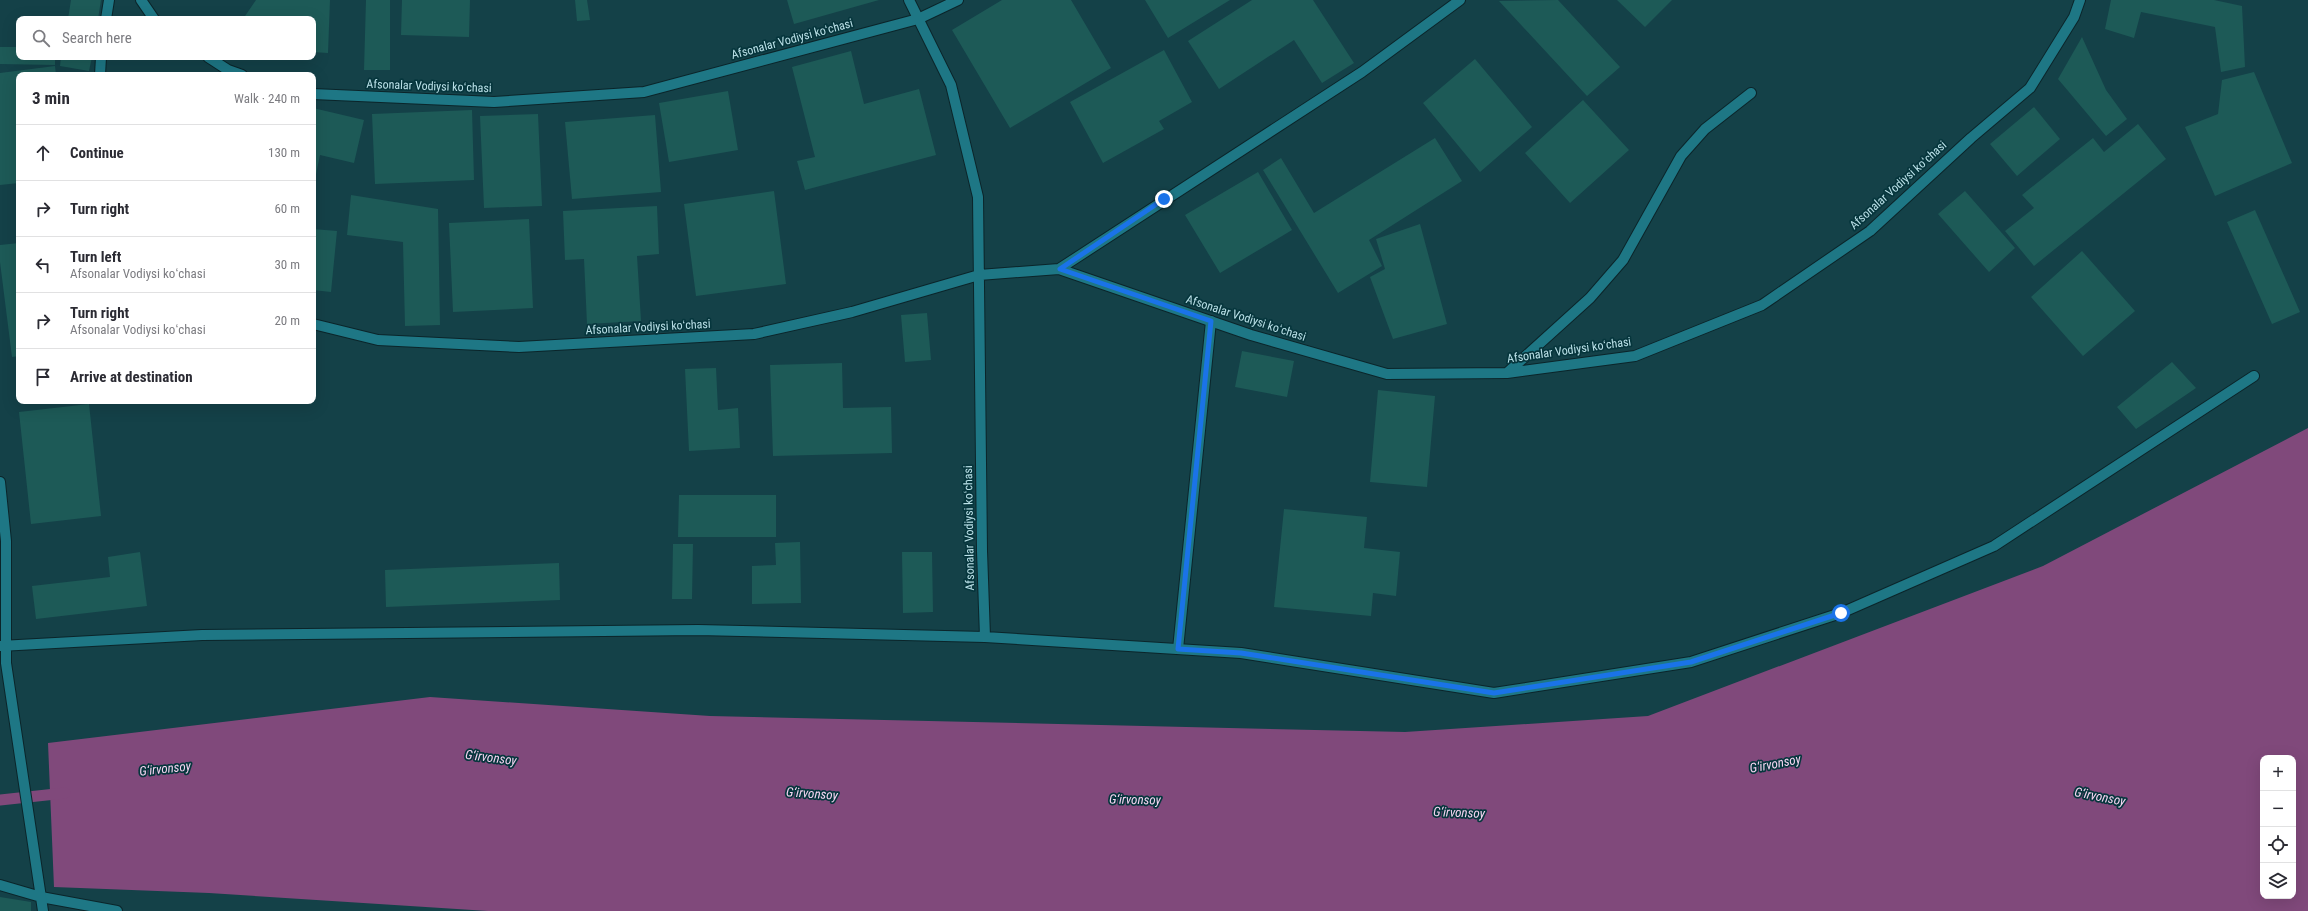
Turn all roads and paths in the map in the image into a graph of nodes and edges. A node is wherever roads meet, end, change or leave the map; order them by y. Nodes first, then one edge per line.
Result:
1 (109, 0) edge
2 (141, 0) edge
3 (909, 0) edge
4 (958, 0) edge
5 (1460, 0) edge
6 (2080, 0) edge
7 (106, 16) edge
8 (152, 16) edge
9 (918, 19) junction
10 (101, 60) edge
11 (213, 60) edge
12 (100, 72) edge
13 (234, 72) edge
14 (1751, 93) dead end
15 (316, 94) edge
16 (1060, 269) junction
17 (979, 275) junction
18 (1211, 321) junction
19 (316, 325) edge
20 (1508, 373) junction
21 (2254, 376) dead end
22 (0, 482) edge
23 (985, 637) junction
24 (3, 646) edge
25 (1178, 649) junction
26 (0, 885) edge
27 (41, 898) junction
28 (43, 911) edge
29 (118, 911) edge

1 - 7 street
2 - 8 street
3 - 9 street, Afsonalar Vodiysi koʻchasi
4 - 9 street, Afsonalar Vodiysi koʻchasi
5 - 16 street, Afsonalar Vodiysi koʻchasi
6 - 20 street, Afsonalar Vodiysi koʻchasi
9 - 15 street, Afsonalar Vodiysi koʻchasi
9 - 17 street, Afsonalar Vodiysi koʻchasi
10 - 12 street
11 - 13 street
14 - 20 street
16 - 17 street, Afsonalar Vodiysi koʻchasi
16 - 18 street, Afsonalar Vodiysi koʻchasi
17 - 19 street, Afsonalar Vodiysi koʻchasi
17 - 23 street, Afsonalar Vodiysi koʻchasi
18 - 20 street, Afsonalar Vodiysi koʻchasi
18 - 25 street
21 - 25 street
22 - 24 street
23 - 24 street
23 - 25 street
24 - 27 street
26 - 27 street
27 - 28 street
27 - 29 street

